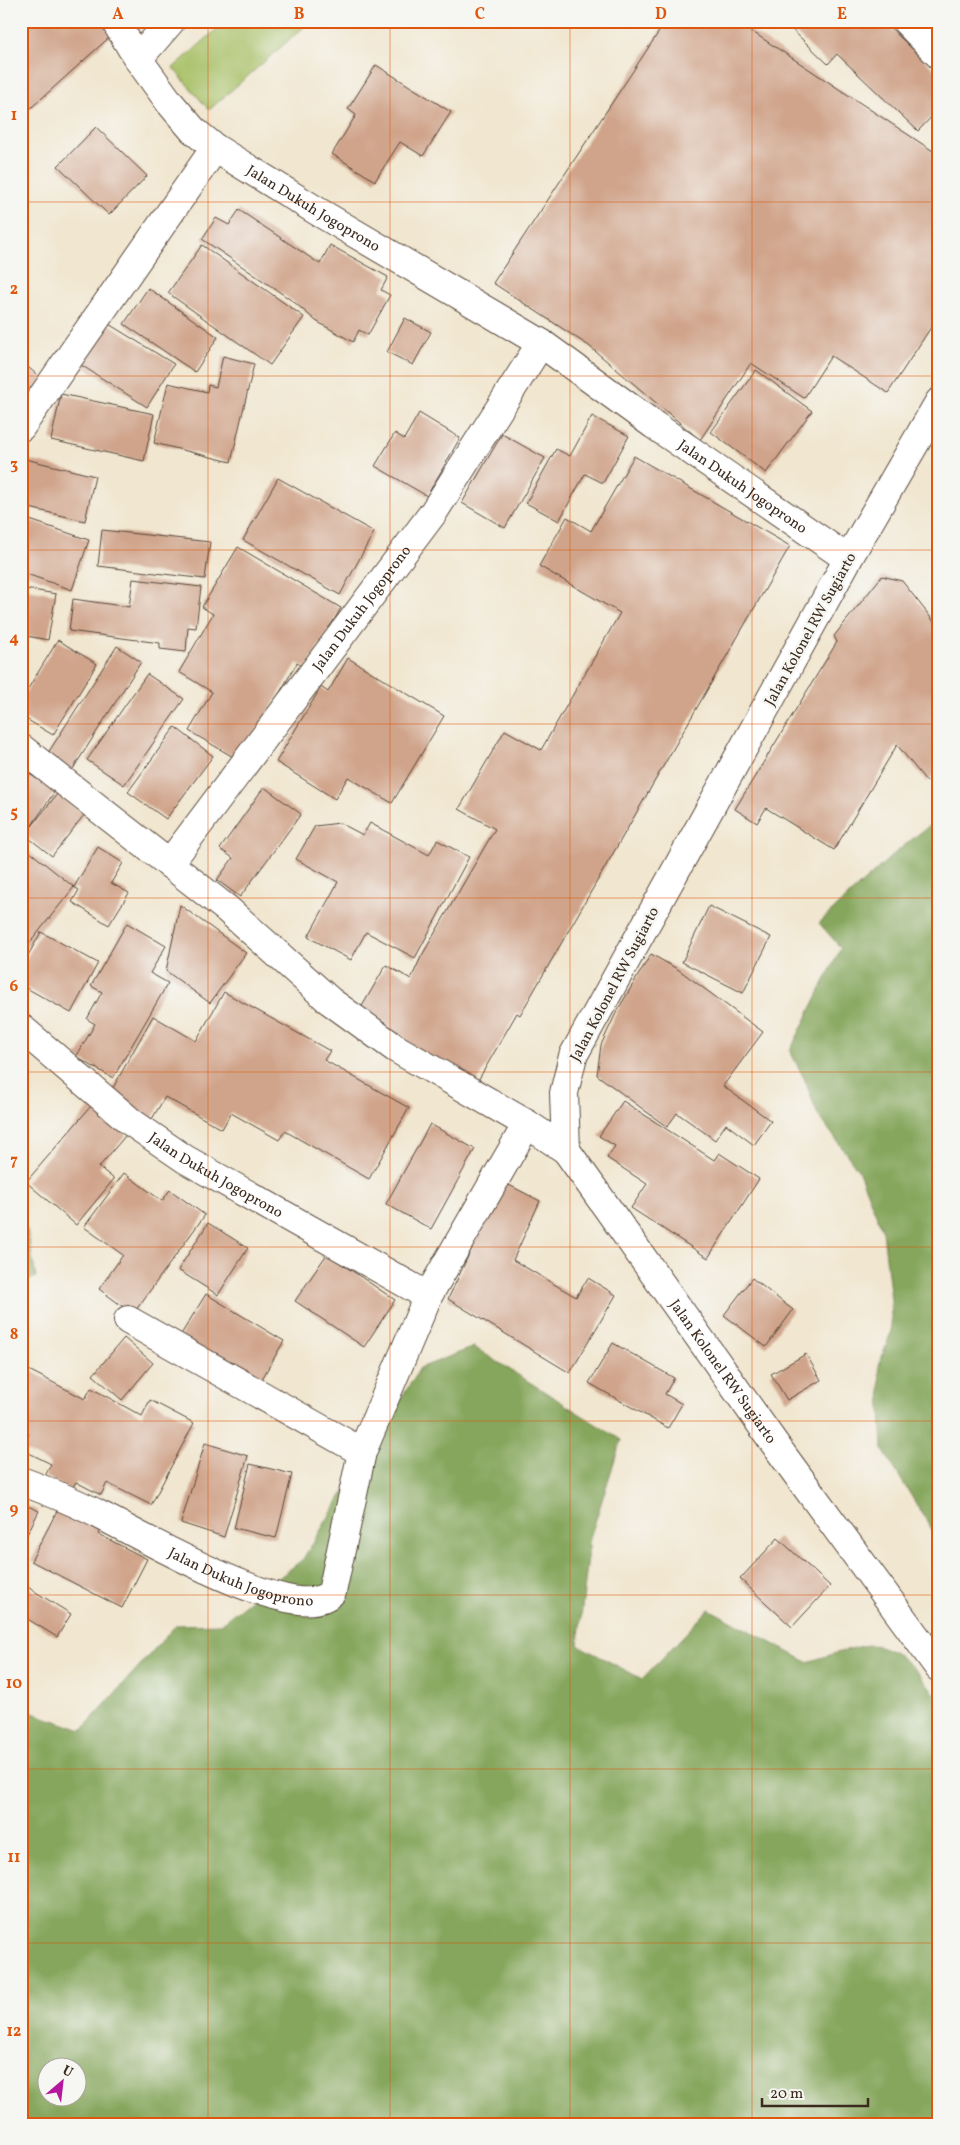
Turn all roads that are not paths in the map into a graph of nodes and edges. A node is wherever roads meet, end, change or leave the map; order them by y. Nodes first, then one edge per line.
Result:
1 (116, 21) edge
2 (171, 21) edge
3 (906, 21) edge
4 (939, 55) edge
5 (138, 59) junction
6 (215, 148) junction
7 (541, 343) junction
8 (939, 402) edge
9 (21, 426) edge
10 (848, 559) junction
11 (21, 748) edge
12 (169, 864) junction
13 (21, 1028) edge
14 (527, 1124) junction
15 (566, 1150) junction
16 (428, 1296) junction
17 (128, 1320) dead end
18 (362, 1452) junction
19 (21, 1480) edge
20 (939, 1668) edge

1 - 5 street, Jalan Dukuh Jogoprono
2 - 5 street
3 - 4 street
5 - 6 street, Jalan Dukuh Jogoprono
6 - 7 street, Jalan Dukuh Jogoprono
6 - 9 street
7 - 10 street, Jalan Dukuh Jogoprono
7 - 12 street, Jalan Dukuh Jogoprono
8 - 10 street, Jalan Kolonel RW Sugiarto
10 - 15 street, Jalan Kolonel RW Sugiarto
11 - 12 street
12 - 14 street
13 - 16 street, Jalan Dukuh Jogoprono
14 - 15 street
14 - 16 street, Jalan Dukuh Jogoprono
15 - 20 street, Jalan Kolonel RW Sugiarto
16 - 18 street, Jalan Dukuh Jogoprono
17 - 18 street
18 - 19 street, Jalan Dukuh Jogoprono

